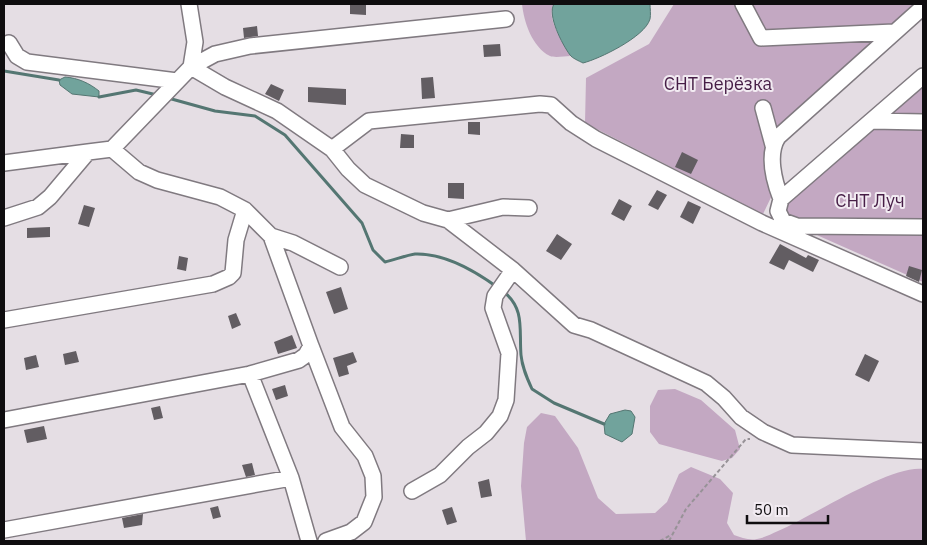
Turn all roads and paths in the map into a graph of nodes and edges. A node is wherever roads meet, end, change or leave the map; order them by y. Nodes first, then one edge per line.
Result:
1 (189, 4) edge
2 (743, 4) edge
3 (923, 7) edge
4 (506, 19) dead end
5 (894, 32) junction
6 (9, 43) dead end
7 (191, 67) junction
8 (923, 76) edge
9 (177, 81) junction
10 (762, 108) dead end
11 (872, 121) junction
12 (923, 122) edge
13 (773, 145) junction
14 (112, 149) junction
15 (332, 149) junction
16 (88, 152) junction
17 (4, 163) edge
18 (781, 199) junction
19 (529, 208) dead end
20 (245, 210) junction
21 (4, 218) edge
22 (448, 220) junction
23 (923, 227) edge
24 (272, 236) junction
25 (340, 266) dead end
26 (513, 270) junction
27 (923, 294) edge
28 (4, 320) edge
29 (311, 346) junction
30 (250, 374) junction
31 (4, 420) edge
32 (753, 438) dead end
33 (923, 450) edge
34 (291, 478) junction
35 (412, 491) dead end
36 (4, 530) edge
37 (672, 535) junction
38 (309, 541) edge
39 (326, 541) edge
40 (660, 541) edge
41 (669, 541) edge

1 - 7 street
2 - 5 street
3 - 5 street
4 - 7 street
5 - 13 street
6 - 9 street
7 - 9 street
7 - 15 street
8 - 11 street
9 - 14 street
10 - 13 street
11 - 12 street
11 - 18 street
13 - 18 street
14 - 16 street
14 - 20 street
15 - 22 street
15 - 27 street
16 - 17 street
16 - 21 street
18 - 23 street
19 - 22 street
20 - 24 street
20 - 28 street
22 - 26 street
24 - 25 street
24 - 29 street
26 - 33 street
26 - 35 street
29 - 30 street
29 - 39 street
30 - 31 street
30 - 34 street
32 - 37 path
34 - 36 street
34 - 38 street
37 - 40 path
37 - 41 path

